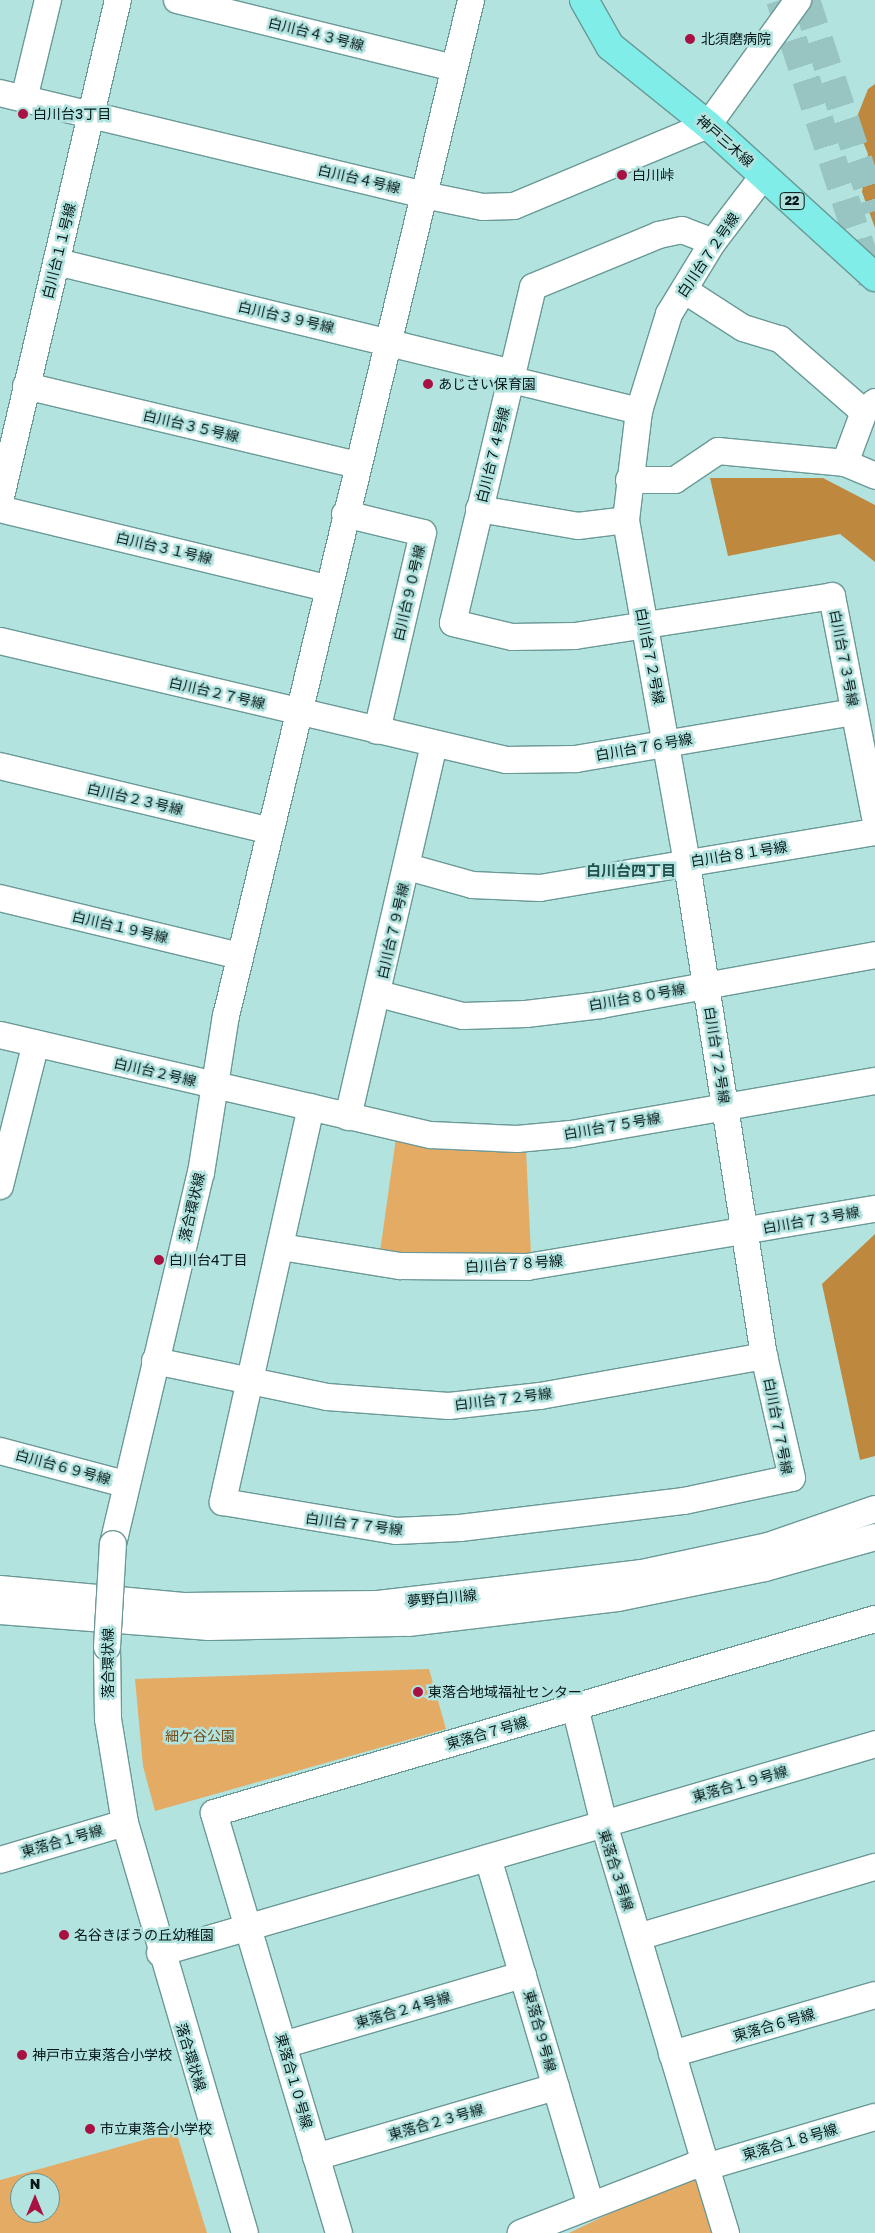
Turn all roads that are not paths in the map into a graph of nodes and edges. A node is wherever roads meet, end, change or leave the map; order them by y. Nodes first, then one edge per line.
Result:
1 (48, 0) edge
2 (118, 0) edge
3 (177, 0) edge
4 (471, 0) edge
5 (584, 0) edge
6 (798, 0) edge
7 (454, 68) junction
8 (12, 96) edge
9 (91, 115) junction
10 (708, 125) junction
11 (764, 175) junction
12 (424, 194) junction
13 (713, 242) junction
14 (57, 262) junction
15 (875, 277) edge
16 (684, 290) junction
17 (387, 341) junction
18 (512, 380) junction
19 (26, 386) junction
20 (869, 407) edge
21 (639, 411) junction
22 (845, 464) junction
23 (357, 465) junction
24 (875, 476) edge
25 (629, 480) junction
26 (0, 501) edge
27 (0, 509) edge
28 (479, 509) junction
29 (345, 514) junction
30 (626, 520) junction
31 (327, 588) junction
32 (644, 624) junction
33 (0, 641) edge
34 (297, 712) junction
35 (854, 712) junction
36 (377, 731) junction
37 (434, 744) junction
38 (666, 744) junction
39 (0, 766) edge
40 (875, 817) edge
41 (270, 831) junction
42 (875, 832) edge
43 (676, 865) junction
44 (417, 869) junction
45 (0, 898) edge
46 (875, 954) edge
47 (240, 956) junction
48 (694, 986) junction
49 (388, 997) junction
50 (0, 1035) edge
51 (36, 1043) junction
52 (875, 1081) edge
53 (215, 1085) junction
54 (725, 1106) junction
55 (311, 1107) junction
56 (348, 1117) junction
57 (0, 1186) edge
58 (875, 1209) edge
59 (746, 1230) junction
60 (281, 1247) junction
61 (764, 1356) junction
62 (155, 1361) junction
63 (252, 1381) junction
64 (0, 1451) edge
65 (125, 1484) junction
66 (875, 1509) edge
67 (875, 1537) edge
68 (0, 1576) edge
69 (0, 1589) edge
70 (71, 1608) junction
71 (0, 1610) edge
72 (875, 1619) edge
73 (0, 1622) edge
74 (575, 1707) junction
75 (875, 1744) edge
76 (125, 1823) junction
77 (604, 1824) junction
78 (488, 1858) junction
79 (0, 1860) edge
80 (875, 1867) edge
81 (249, 1928) junction
82 (638, 1937) junction
83 (160, 1953) junction
84 (523, 1975) junction
85 (875, 1995) edge
86 (283, 2045) junction
87 (672, 2054) junction
88 (556, 2087) junction
89 (875, 2117) edge
90 (316, 2157) junction
91 (706, 2167) junction
92 (591, 2205) junction
93 (245, 2233) edge
94 (339, 2233) edge
95 (521, 2233) edge
96 (726, 2233) edge

1 - 8 street
2 - 9 street, 白川台１１号線
3 - 7 street, 白川台４３号線
4 - 7 street, 落合環状線
5 - 10 main road, 神戸三木線 / 22
6 - 10 street
7 - 12 street, 落合環状線
8 - 9 street, 白川台４号線
9 - 12 street, 白川台４号線
9 - 14 street, 白川台１１号線
10 - 11 main road, 神戸三木線 / 22
10 - 12 street, 白川台４号線
11 - 13 street, 白川台７２号線
11 - 15 main road, 神戸三木線 / 22
12 - 17 street, 落合環状線
13 - 16 street, 白川台７２号線
13 - 18 street, 白川台７４号線
14 - 17 street, 白川台３９号線
14 - 19 street, 白川台１１号線
16 - 20 street
16 - 21 street, 白川台７２号線
17 - 18 street, 白川台３９号線
17 - 23 street, 落合環状線
18 - 21 street, 白川台３９号線
18 - 28 street, 白川台７４号線
19 - 23 street, 白川台３５号線
19 - 26 street, 白川台１１号線
20 - 22 street
21 - 25 street, 白川台７２号線
22 - 24 street
22 - 25 street
23 - 29 street, 落合環状線
25 - 30 street, 白川台７２号線
27 - 31 street, 白川台３１号線
28 - 30 street
28 - 32 street, 白川台７４号線
29 - 31 street, 落合環状線
29 - 36 street, 白川台９０号線
30 - 32 street, 白川台７２号線
31 - 34 street, 落合環状線
32 - 35 street, 白川台７３号線
32 - 38 street, 白川台７２号線
33 - 34 street, 白川台２７号線
34 - 36 street, 白川台２７号線
34 - 41 street, 落合環状線
35 - 38 street, 白川台７６号線
35 - 40 street, 白川台７３号線
36 - 37 street, 白川台２７号線
37 - 38 street, 白川台７６号線
37 - 44 street, 白川台７９号線
38 - 43 street, 白川台７２号線
39 - 41 street, 白川台２３号線
41 - 47 street, 落合環状線
42 - 43 street, 白川台８１号線
43 - 44 street, 白川台８１号線
43 - 48 street, 白川台７２号線
44 - 49 street, 白川台７９号線
45 - 47 street, 白川台１９号線
46 - 48 street, 白川台８０号線
47 - 53 street, 落合環状線
48 - 49 street, 白川台８０号線
48 - 54 street, 白川台７２号線
49 - 56 street, 白川台７９号線
50 - 51 street, 白川台２号線
51 - 53 street, 白川台２号線
51 - 57 street
52 - 54 street, 白川台７５号線
53 - 55 street, 白川台２号線
53 - 62 street, 落合環状線
54 - 56 street, 白川台７５号線
54 - 59 street, 白川台７２号線
55 - 56 street, 白川台２号線
55 - 60 street, 白川台７７号線
58 - 59 street, 白川台７３号線
59 - 60 street, 白川台７８号線
59 - 61 street, 白川台７２号線
60 - 63 street, 白川台７７号線
61 - 63 street, 白川台７２号線
61 - 63 street, 白川台７７号線
62 - 63 street, 白川台７２号線
62 - 65 street, 落合環状線
64 - 65 street, 白川台６９号線
65 - 76 street, 落合環状線, bridge
66 - 70 street, 夢野白川線
67 - 70 street, 夢野白川線
68 - 70 street
69 - 70 street, 夢野白川線
70 - 71 street, 夢野白川線
70 - 73 street
72 - 74 street, 東落合７号線
74 - 77 street
74 - 81 street, 東落合７号線
75 - 77 street, 東落合１９号線
76 - 79 street, 東落合１号線
76 - 83 street, 落合環状線
77 - 78 street, 東落合３号線
77 - 82 street, 東落合３号線
78 - 81 street, 東落合３号線
78 - 84 street, 東落合９号線
80 - 82 street
81 - 83 street, 東落合３号線
81 - 86 street, 東落合１０号線
82 - 87 street, 東落合３号線
83 - 93 street, 落合環状線
84 - 86 street, 東落合２４号線
84 - 88 street, 東落合９号線
85 - 87 street, 東落合６号線
86 - 90 street, 東落合１０号線
87 - 91 street, 東落合３号線
88 - 90 street, 東落合２３号線
88 - 92 street, 東落合９号線
89 - 91 street, 東落合１８号線
90 - 94 street, 東落合１０号線
91 - 92 street
91 - 96 street, 東落合３号線
92 - 95 street

